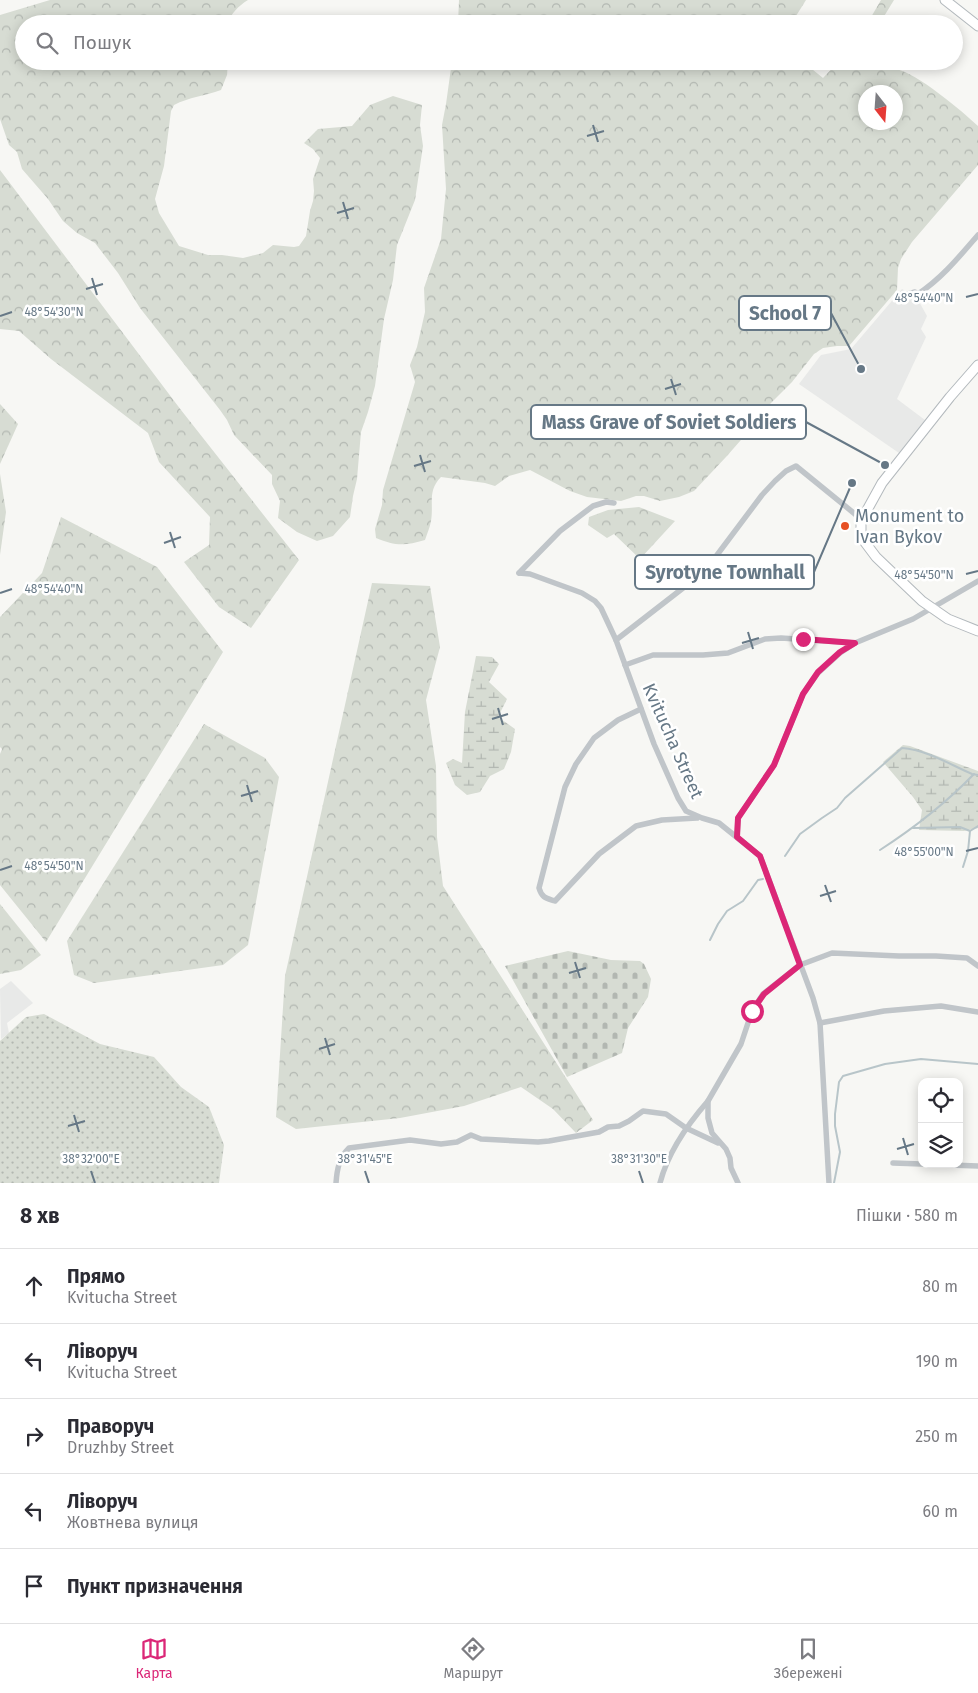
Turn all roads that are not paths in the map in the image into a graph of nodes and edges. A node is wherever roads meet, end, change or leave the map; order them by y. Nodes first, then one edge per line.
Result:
1 (945, 0) edge
2 (978, 26) edge
3 (978, 235) edge
4 (898, 297) dead end
5 (978, 364) edge
6 (614, 502) dead end
7 (861, 522) junction
8 (978, 581) edge
9 (932, 607) junction
10 (978, 631) edge
11 (616, 640) junction
12 (855, 643) junction
13 (625, 665) junction
14 (641, 708) junction
15 (700, 818) junction
16 (737, 837) junction
17 (800, 965) junction
18 (978, 966) edge
19 (978, 1012) edge
20 (820, 1023) junction
21 (708, 1101) junction
22 (686, 1128) junction
23 (722, 1146) junction
24 (894, 1163) dead end
25 (978, 1166) edge
26 (336, 1183) edge
27 (660, 1183) edge
28 (738, 1183) edge
29 (829, 1183) edge

1 - 2 street
3 - 4 street
5 - 7 street
6 - 11 street, Kvitucha Street
7 - 9 street
7 - 11 street
8 - 9 street
9 - 10 street
9 - 12 street
11 - 13 street, Kvitucha Street
12 - 13 street
12 - 16 street
13 - 14 street, Kvitucha Street
14 - 15 street, Kvitucha Street
14 - 15 street
15 - 16 street, Kvitucha Street
16 - 17 street, Kvitucha Street
17 - 18 street
17 - 20 street, Kvitucha Street
17 - 21 street
19 - 20 street
20 - 29 street, Kvitucha Street
21 - 22 street
21 - 23 street
22 - 23 street
22 - 26 street
22 - 27 street
23 - 28 street
24 - 25 street

